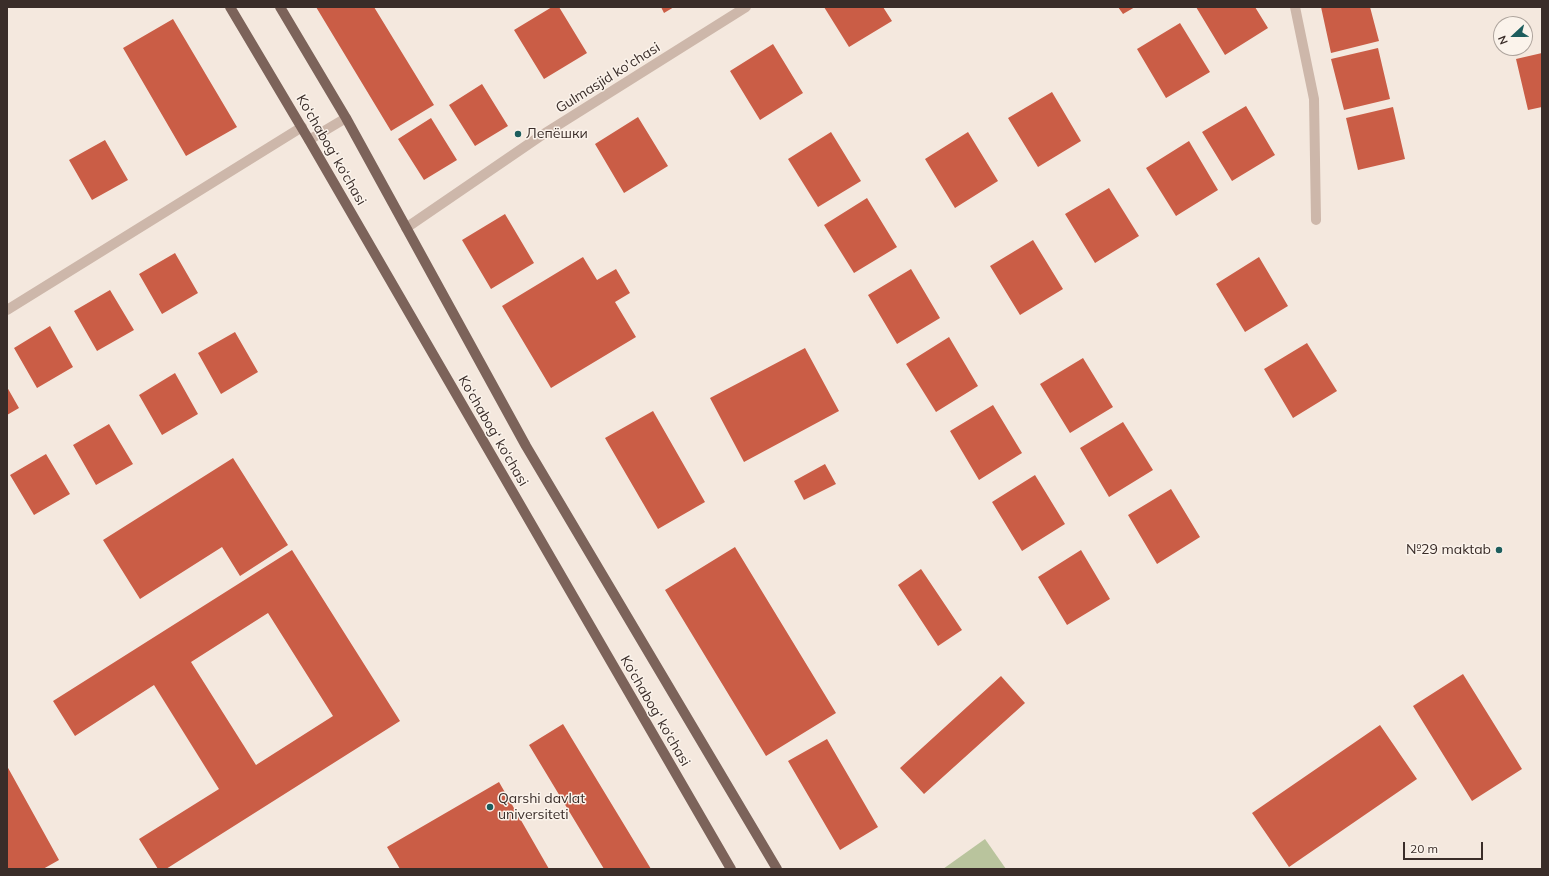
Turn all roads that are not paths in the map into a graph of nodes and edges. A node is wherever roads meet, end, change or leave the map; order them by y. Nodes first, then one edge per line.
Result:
1 (230, 7) edge
2 (280, 7) edge
3 (746, 7) edge
4 (1295, 7) edge
5 (346, 118) junction
6 (302, 128) junction
7 (309, 140) junction
8 (1316, 220) dead end
9 (406, 228) junction
10 (7, 310) edge
11 (731, 869) edge
12 (777, 869) edge

1 - 6 main road, Ko‘chabog‘ ko‘chasi
2 - 5 main road, Ko‘chabog‘ ko‘chasi
3 - 9 street, Gulmasjid ko'chasi
4 - 8 street
5 - 7 street
5 - 9 main road, Ko‘chabog‘ ko‘chasi
6 - 7 main road, Ko‘chabog‘ ko‘chasi
6 - 10 street
7 - 11 main road, Ko‘chabog‘ ko‘chasi
9 - 12 main road, Ko‘chabog‘ ko‘chasi

